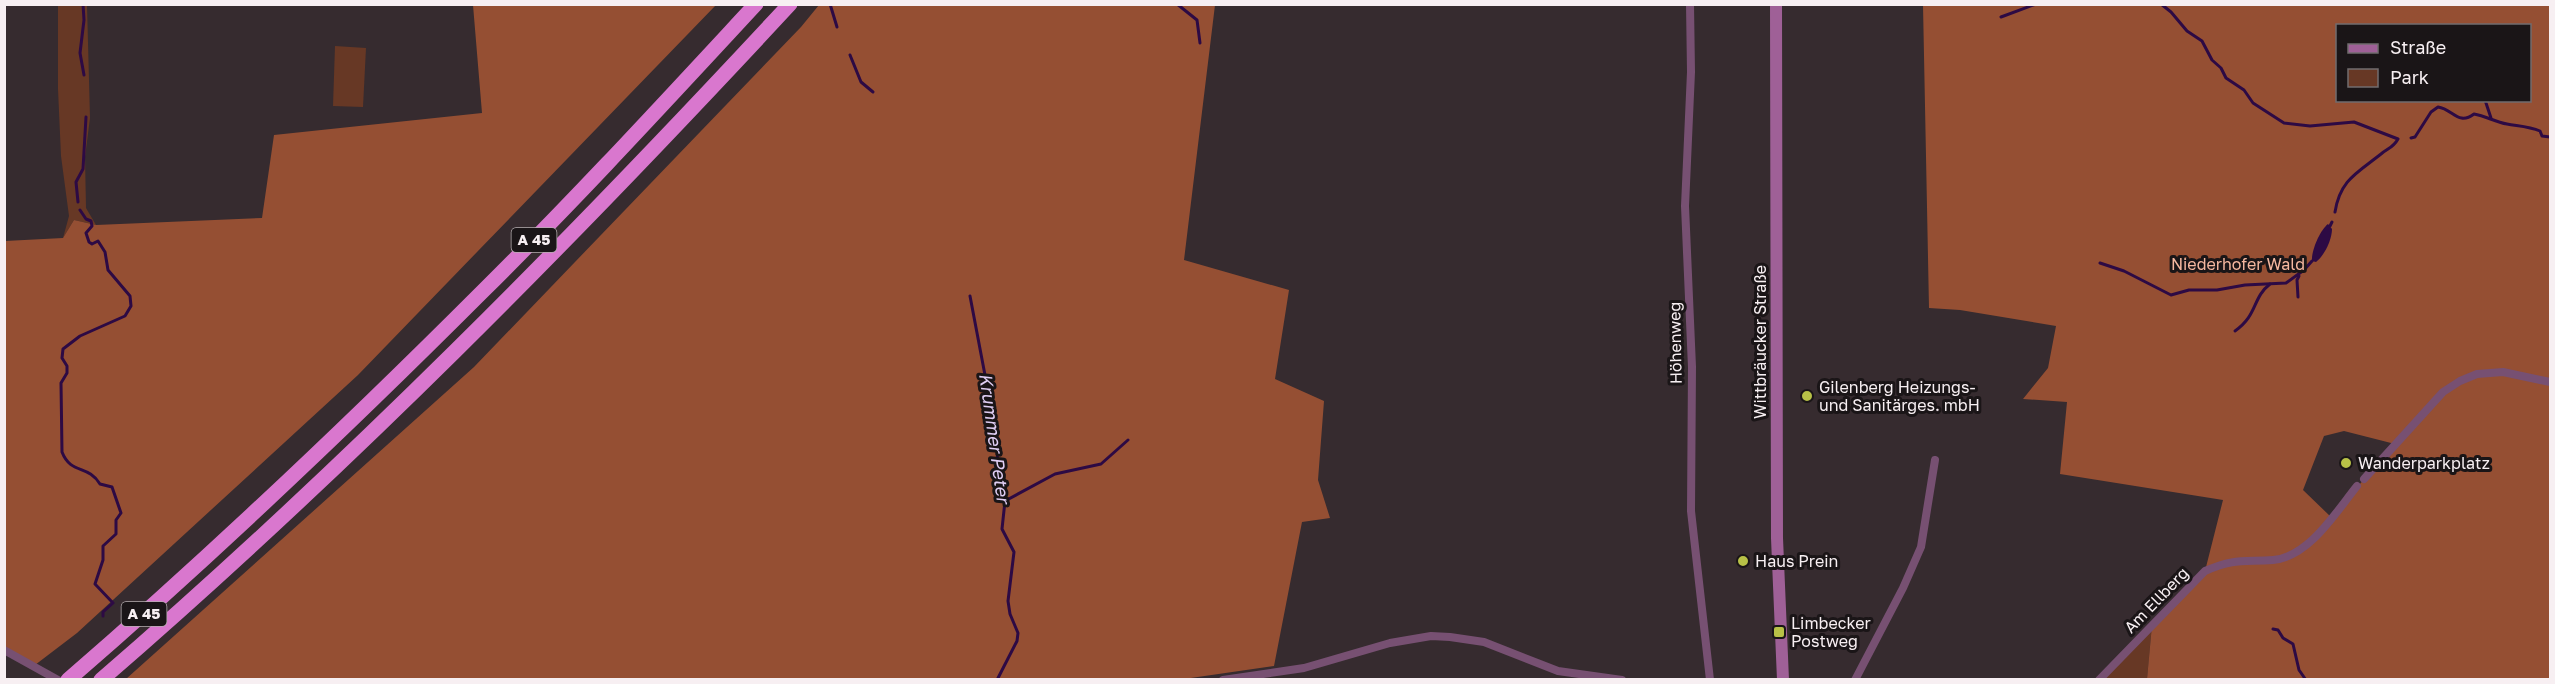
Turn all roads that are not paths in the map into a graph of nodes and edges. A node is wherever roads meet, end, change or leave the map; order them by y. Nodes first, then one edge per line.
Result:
1 (756, 4) edge
2 (790, 4) edge
3 (1690, 4) edge
4 (1776, 4) edge
5 (2550, 382) edge
6 (1935, 460) dead end
7 (2364, 478) dead end
8 (2357, 486) dead end
9 (4, 650) edge
10 (58, 680) edge
11 (68, 680) edge
12 (101, 680) edge
13 (1223, 680) edge
14 (1622, 680) edge
15 (1710, 680) edge
16 (1783, 680) edge
17 (1855, 680) edge
18 (2099, 680) edge

1 - 11 highway, A 45
2 - 12 highway, A 45
3 - 15 street, Höhenweg
4 - 16 main road, Wittbräucker Straße
5 - 7 street
6 - 17 street
8 - 18 street, Am Ellberg
9 - 10 street
13 - 14 street

